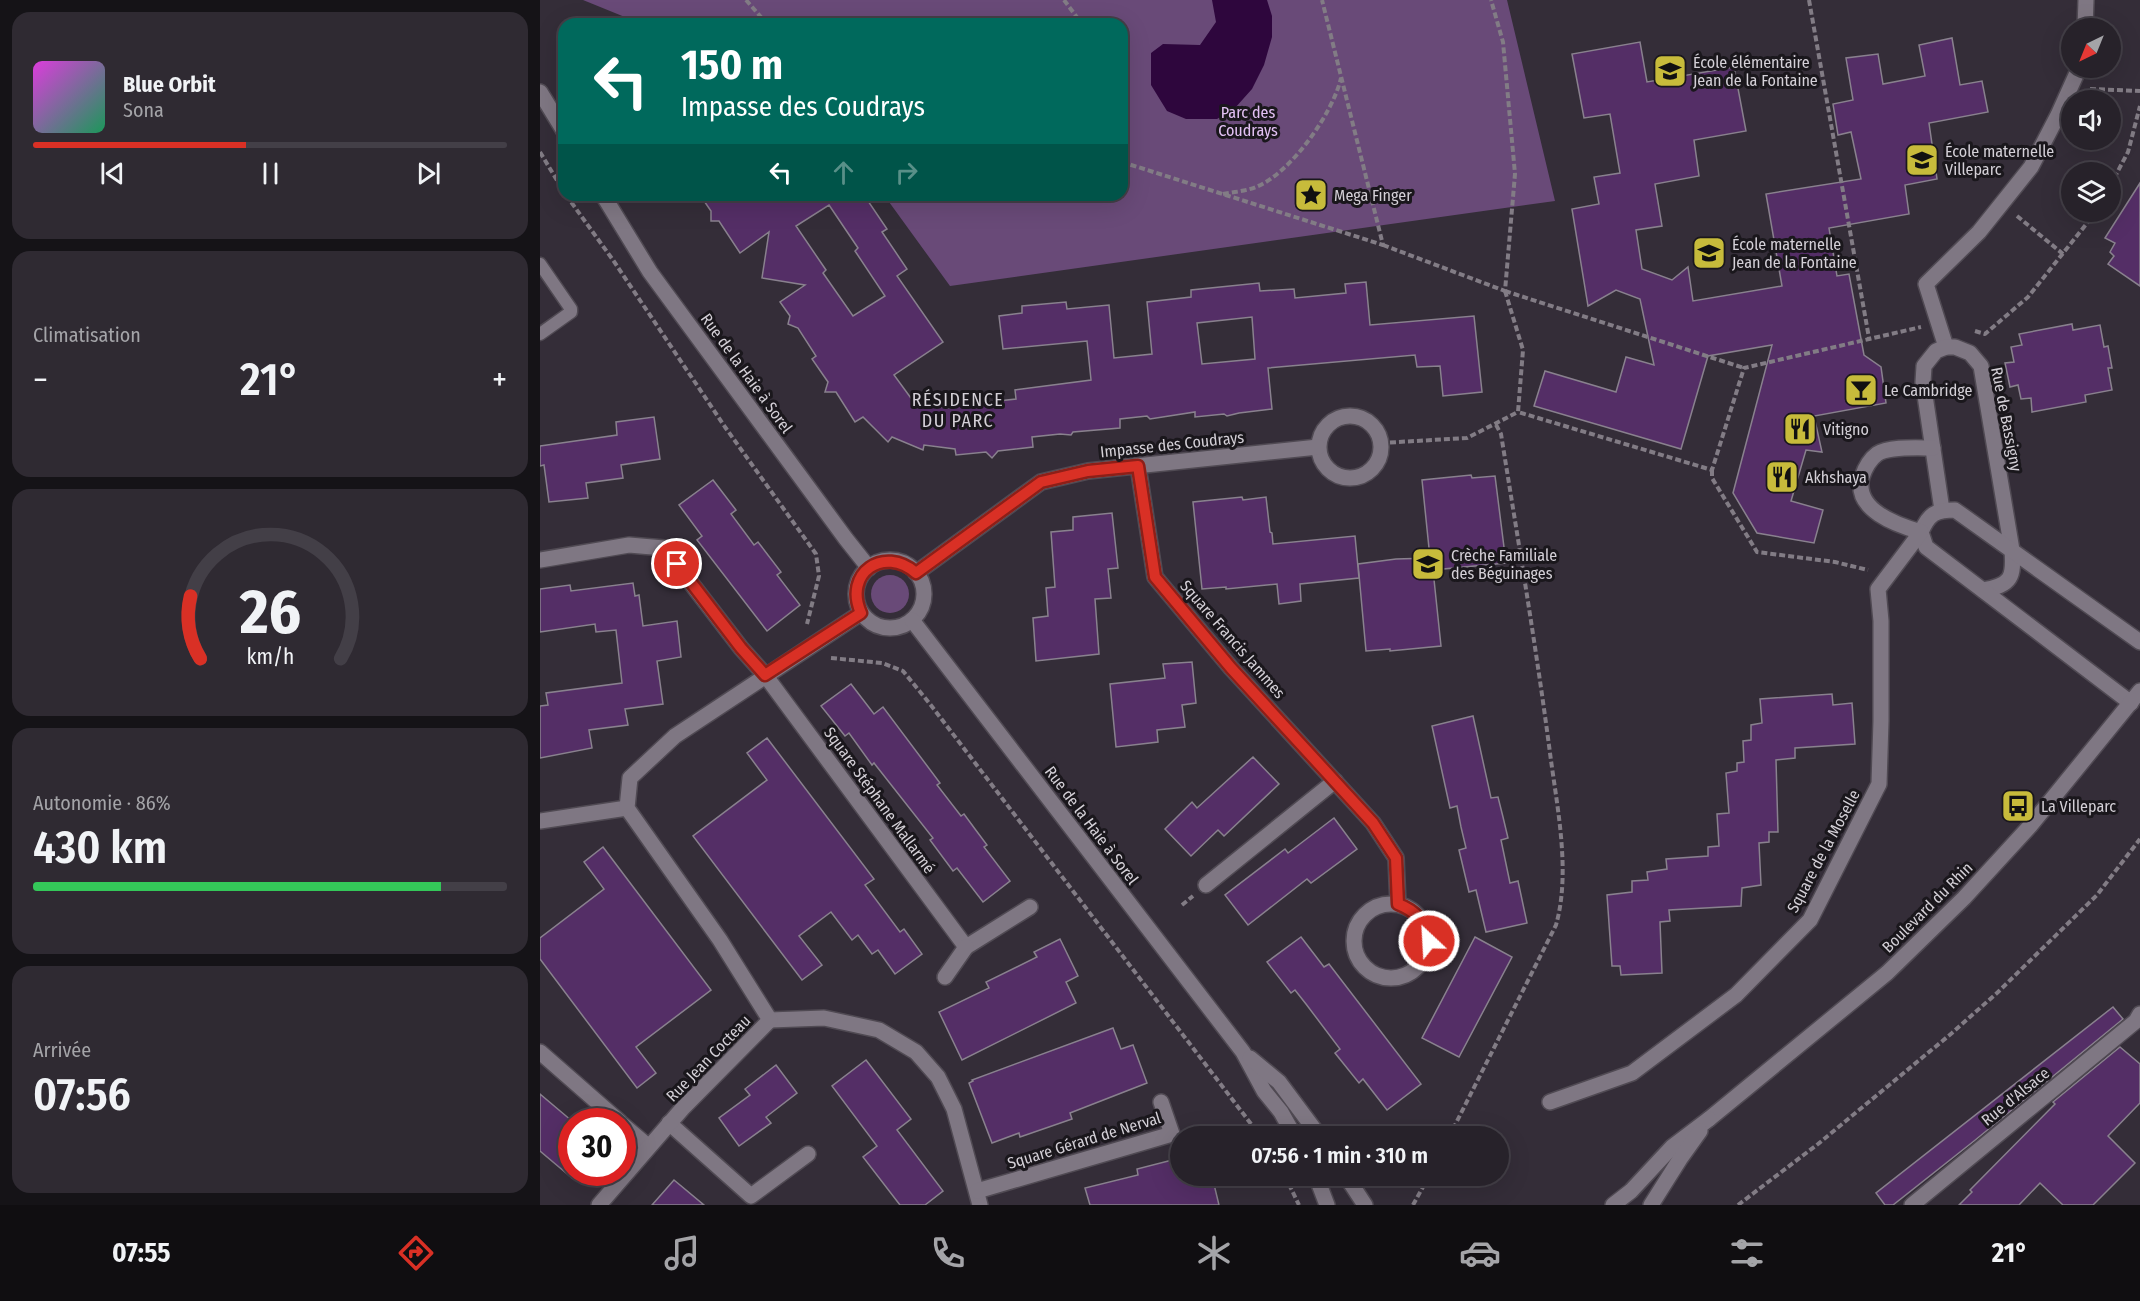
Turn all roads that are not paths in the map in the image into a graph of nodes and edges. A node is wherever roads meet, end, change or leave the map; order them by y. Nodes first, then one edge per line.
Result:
1 (2086, 0) edge
2 (2087, 18) edge
3 (2074, 78) edge
4 (540, 92) edge
5 (558, 121) edge
6 (607, 201) edge
7 (540, 264) edge
8 (540, 334) edge
9 (1946, 347) junction
10 (1318, 447) junction
11 (1933, 448) junction
12 (1138, 466) junction
13 (1942, 510) junction
14 (1921, 532) junction
15 (2012, 550) junction
16 (540, 560) edge
17 (869, 567) junction
18 (916, 573) junction
19 (1983, 590) junction
20 (861, 613) junction
21 (912, 620) junction
22 (2140, 642) edge
23 (765, 675) junction
24 (2136, 697) edge
25 (1335, 781) junction
26 (627, 808) junction
27 (540, 821) edge
28 (1206, 885) dead end
29 (1398, 904) junction
30 (1030, 907) dead end
31 (966, 947) junction
32 (945, 977) dead end
33 (2140, 1014) edge
34 (770, 1020) junction
35 (540, 1052) edge
36 (1243, 1052) junction
37 (1161, 1102) dead end
38 (1550, 1102) dead end
39 (604, 1108) edge
40 (1709, 1119) junction
41 (669, 1123) junction
42 (1289, 1126) edge
43 (1312, 1126) edge
44 (636, 1136) edge
45 (649, 1147) junction
46 (807, 1154) dead end
47 (1319, 1186) edge
48 (1353, 1186) edge
49 (978, 1198) edge
50 (599, 1205) edge
51 (1326, 1205) edge
52 (1365, 1205) edge
53 (1613, 1205) edge
54 (1651, 1205) edge
55 (1912, 1205) edge

1 - 2 street
3 - 9 street
4 - 5 street
6 - 17 street, Rue de la Haie à Sorel
7 - 8 lane
9 - 11 street
9 - 15 street, Rue de Bassigny
10 - 10 street
10 - 12 street, Impasse des Coudrays
11 - 13 street
11 - 14 street
12 - 18 street, Impasse des Coudrays
12 - 25 street, Square Francis Jammes
13 - 14 street
13 - 15 street
14 - 19 street
14 - 38 street, Square de la Moselle
15 - 19 street, Rue de Bassigny
15 - 22 street
16 - 23 street, Square Stéphane Mallarmé
17 - 18 street
17 - 20 street
18 - 21 street
19 - 24 street
20 - 21 street
20 - 23 street
21 - 36 street, Rue de la Haie à Sorel
23 - 26 street
23 - 31 street, Square Stéphane Mallarmé
24 - 40 street, Boulevard du Rhin
25 - 28 street
25 - 29 street, Square Francis Jammes
26 - 27 street
26 - 34 street, Rue Jean Cocteau
29 - 29 street
30 - 31 street
31 - 32 street
33 - 55 street, Rue d'Alsace
34 - 41 street, Rue Jean Cocteau
34 - 49 street
35 - 39 street
36 - 42 street, Rue de la Haie à Sorel
36 - 43 street, Rue de la Haie à Sorel
37 - 49 street, Square Gérard de Nerval
40 - 53 street, Boulevard du Rhin
40 - 54 street, Boulevard du Rhin
41 - 45 street, Rue Jean Cocteau
41 - 46 street
44 - 45 street
45 - 50 street, Rue Jean Cocteau
47 - 51 street
48 - 52 street

